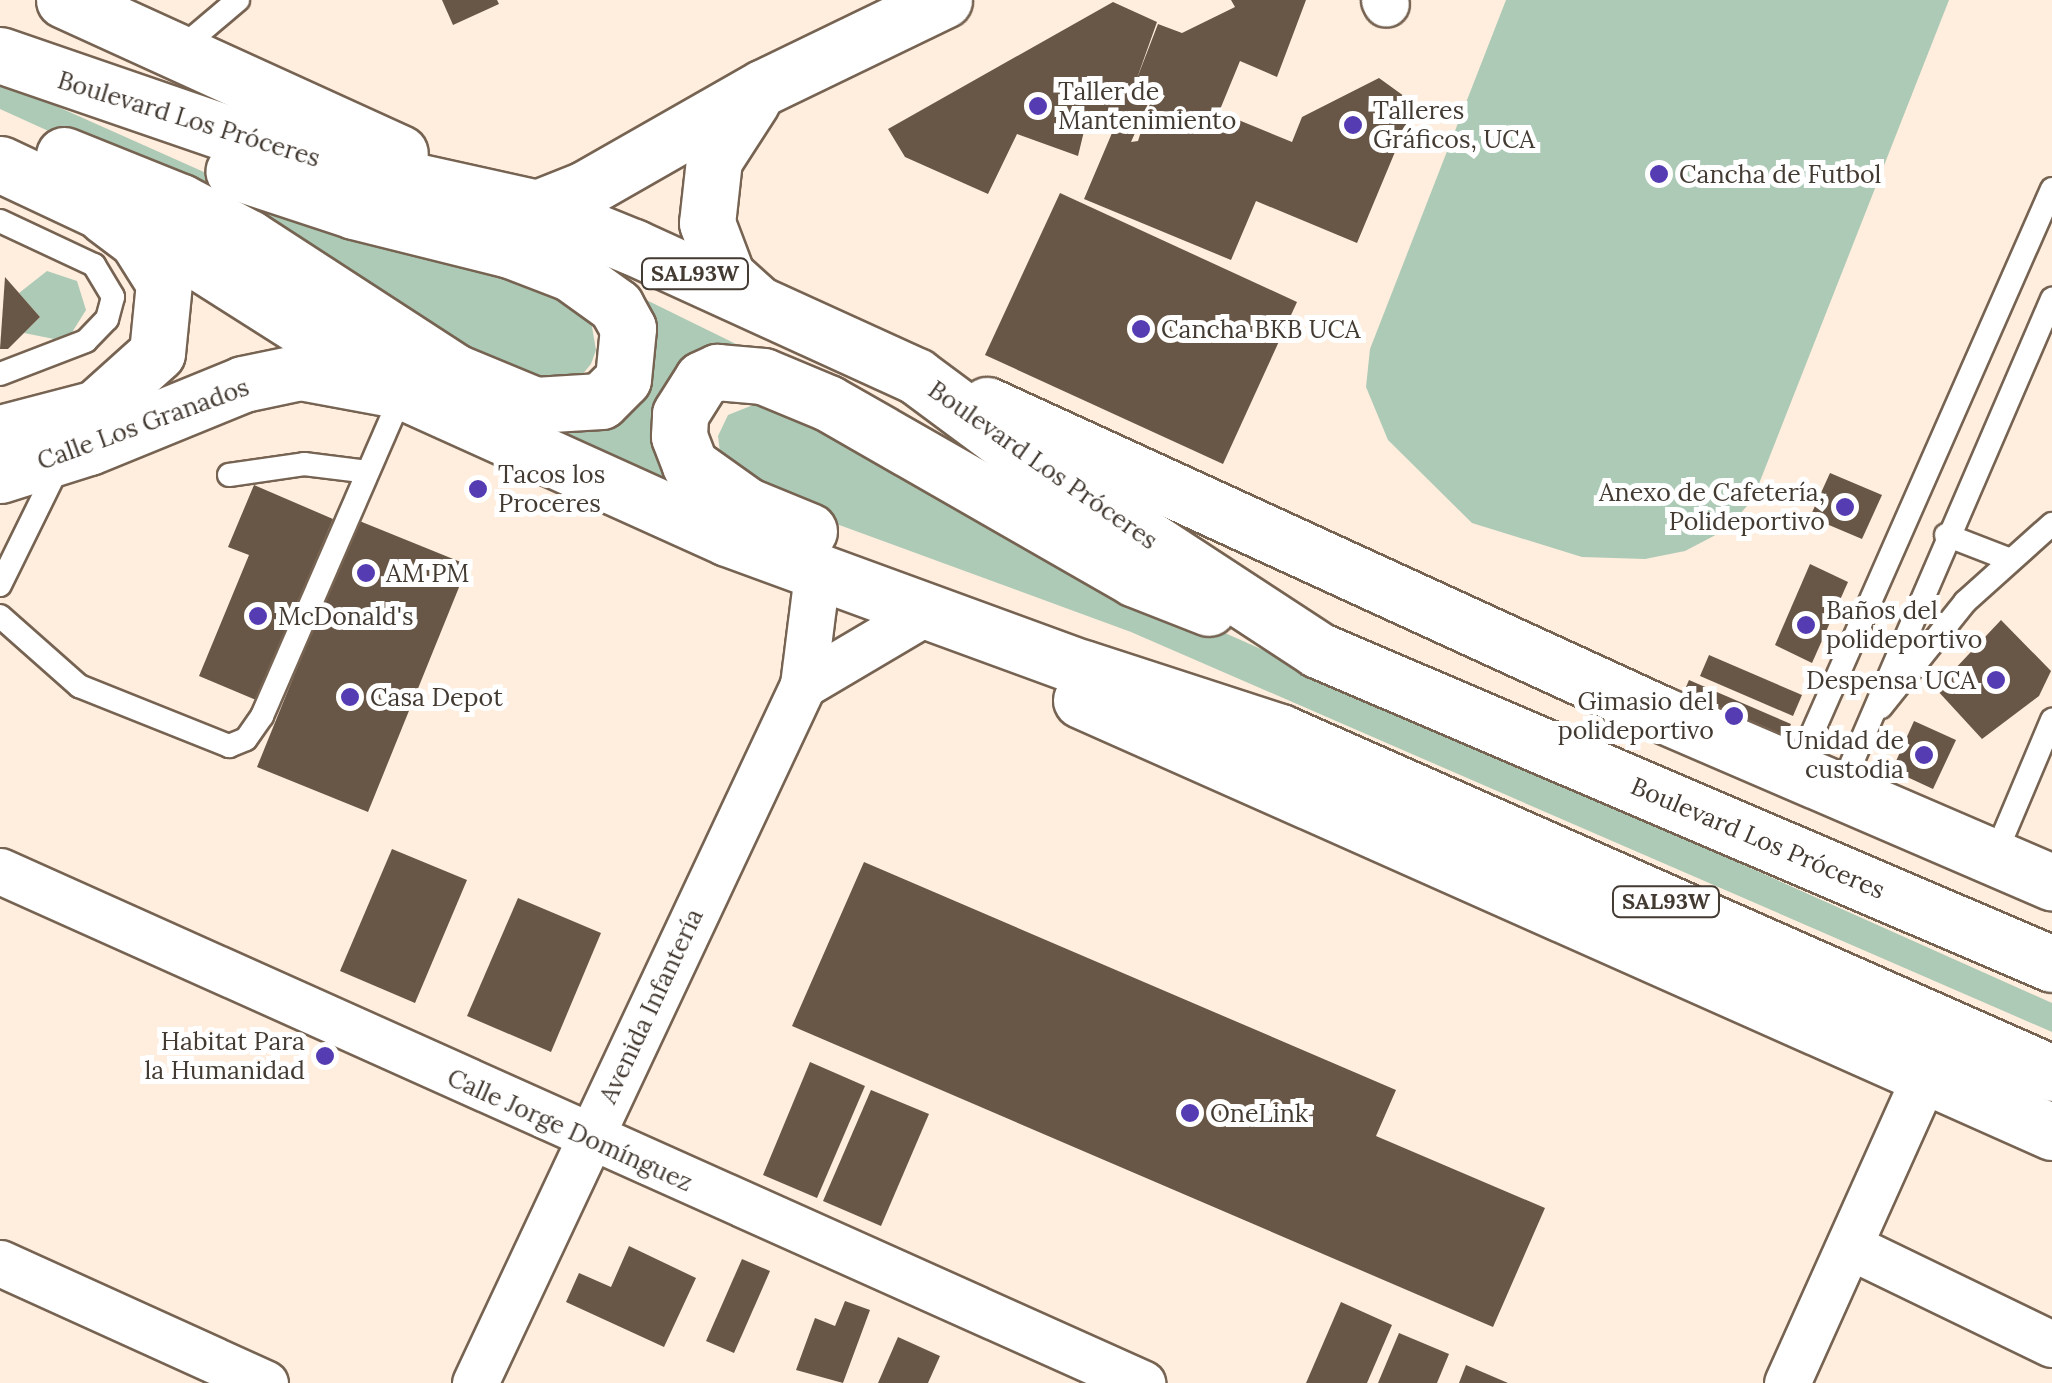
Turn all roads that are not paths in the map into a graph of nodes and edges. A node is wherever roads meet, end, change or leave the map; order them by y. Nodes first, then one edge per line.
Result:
1 (64, 0) edge
2 (238, 0) edge
3 (944, 0) edge
4 (178, 52) junction
5 (22, 65) edge
6 (764, 87) junction
7 (0, 134) edge
8 (11, 179) edge
9 (2052, 189) edge
10 (87, 202) junction
11 (537, 208) junction
12 (0, 222) edge
13 (2052, 300) edge
14 (755, 301) junction
15 (0, 374) edge
16 (916, 376) junction
17 (404, 392) junction
18 (96, 408) junction
19 (0, 433) edge
20 (0, 452) edge
21 (63, 456) junction
22 (368, 472) junction
23 (229, 475) dead end
24 (0, 476) edge
25 (2052, 524) edge
26 (1946, 536) junction
27 (2008, 559) junction
28 (826, 578) junction
29 (0, 586) edge
30 (0, 616) edge
31 (913, 620) junction
32 (1318, 650) junction
33 (803, 685) junction
34 (2052, 720) edge
35 (1864, 728) junction
36 (1280, 732) junction
37 (1819, 779) junction
38 (1995, 855) junction
39 (0, 872) edge
40 (2052, 882) edge
41 (2052, 964) edge
42 (2052, 1073) edge
43 (1926, 1074) junction
44 (2052, 1132) edge
45 (588, 1139) junction
46 (1849, 1246) junction
47 (0, 1263) edge
48 (2052, 1344) edge
49 (265, 1383) edge
50 (475, 1383) edge
51 (1142, 1383) edge
52 (1787, 1383) edge

1 - 4 main road
2 - 4 lane
3 - 6 main road
4 - 11 main road
5 - 7 main road
5 - 11 main road, Boulevard Los Próceres / SAL93W
6 - 11 main road
6 - 14 main road
8 - 10 main road, SAL93W
9 - 37 lane
10 - 17 main road, SAL93W
10 - 18 main road, Calle Los Granados
11 - 14 main road, Boulevard Los Próceres / SAL93W
12 - 15 lane
13 - 26 lane
14 - 16 main road, Boulevard Los Próceres / SAL93W
16 - 32 main road, Boulevard Los Próceres / SAL93W
16 - 37 main road
17 - 21 main road, Calle Los Granados
17 - 22 lane
17 - 28 main road, SAL93W
18 - 19 main road, Calle Los Granados
18 - 20 lane
21 - 24 main road, Calle Los Granados
21 - 29 lane
22 - 23 lane
22 - 30 lane
25 - 27 lane
26 - 27 lane
26 - 35 lane
27 - 35 lane
28 - 31 main road
28 - 33 street, Avenida Infantería
28 - 36 main road, SAL93W
31 - 33 street
31 - 43 main road
32 - 36 main road
32 - 41 main road, Boulevard Los Próceres / SAL93W
33 - 45 street, Avenida Infantería
34 - 38 lane
35 - 37 lane
36 - 42 main road, SAL93W
37 - 38 main road
38 - 40 main road
39 - 45 street, Calle Jorge Domínguez
43 - 44 main road
43 - 46 street
45 - 50 street, Avenida Infantería
45 - 51 street, Calle Jorge Domínguez
46 - 48 street
46 - 52 street
47 - 49 street

